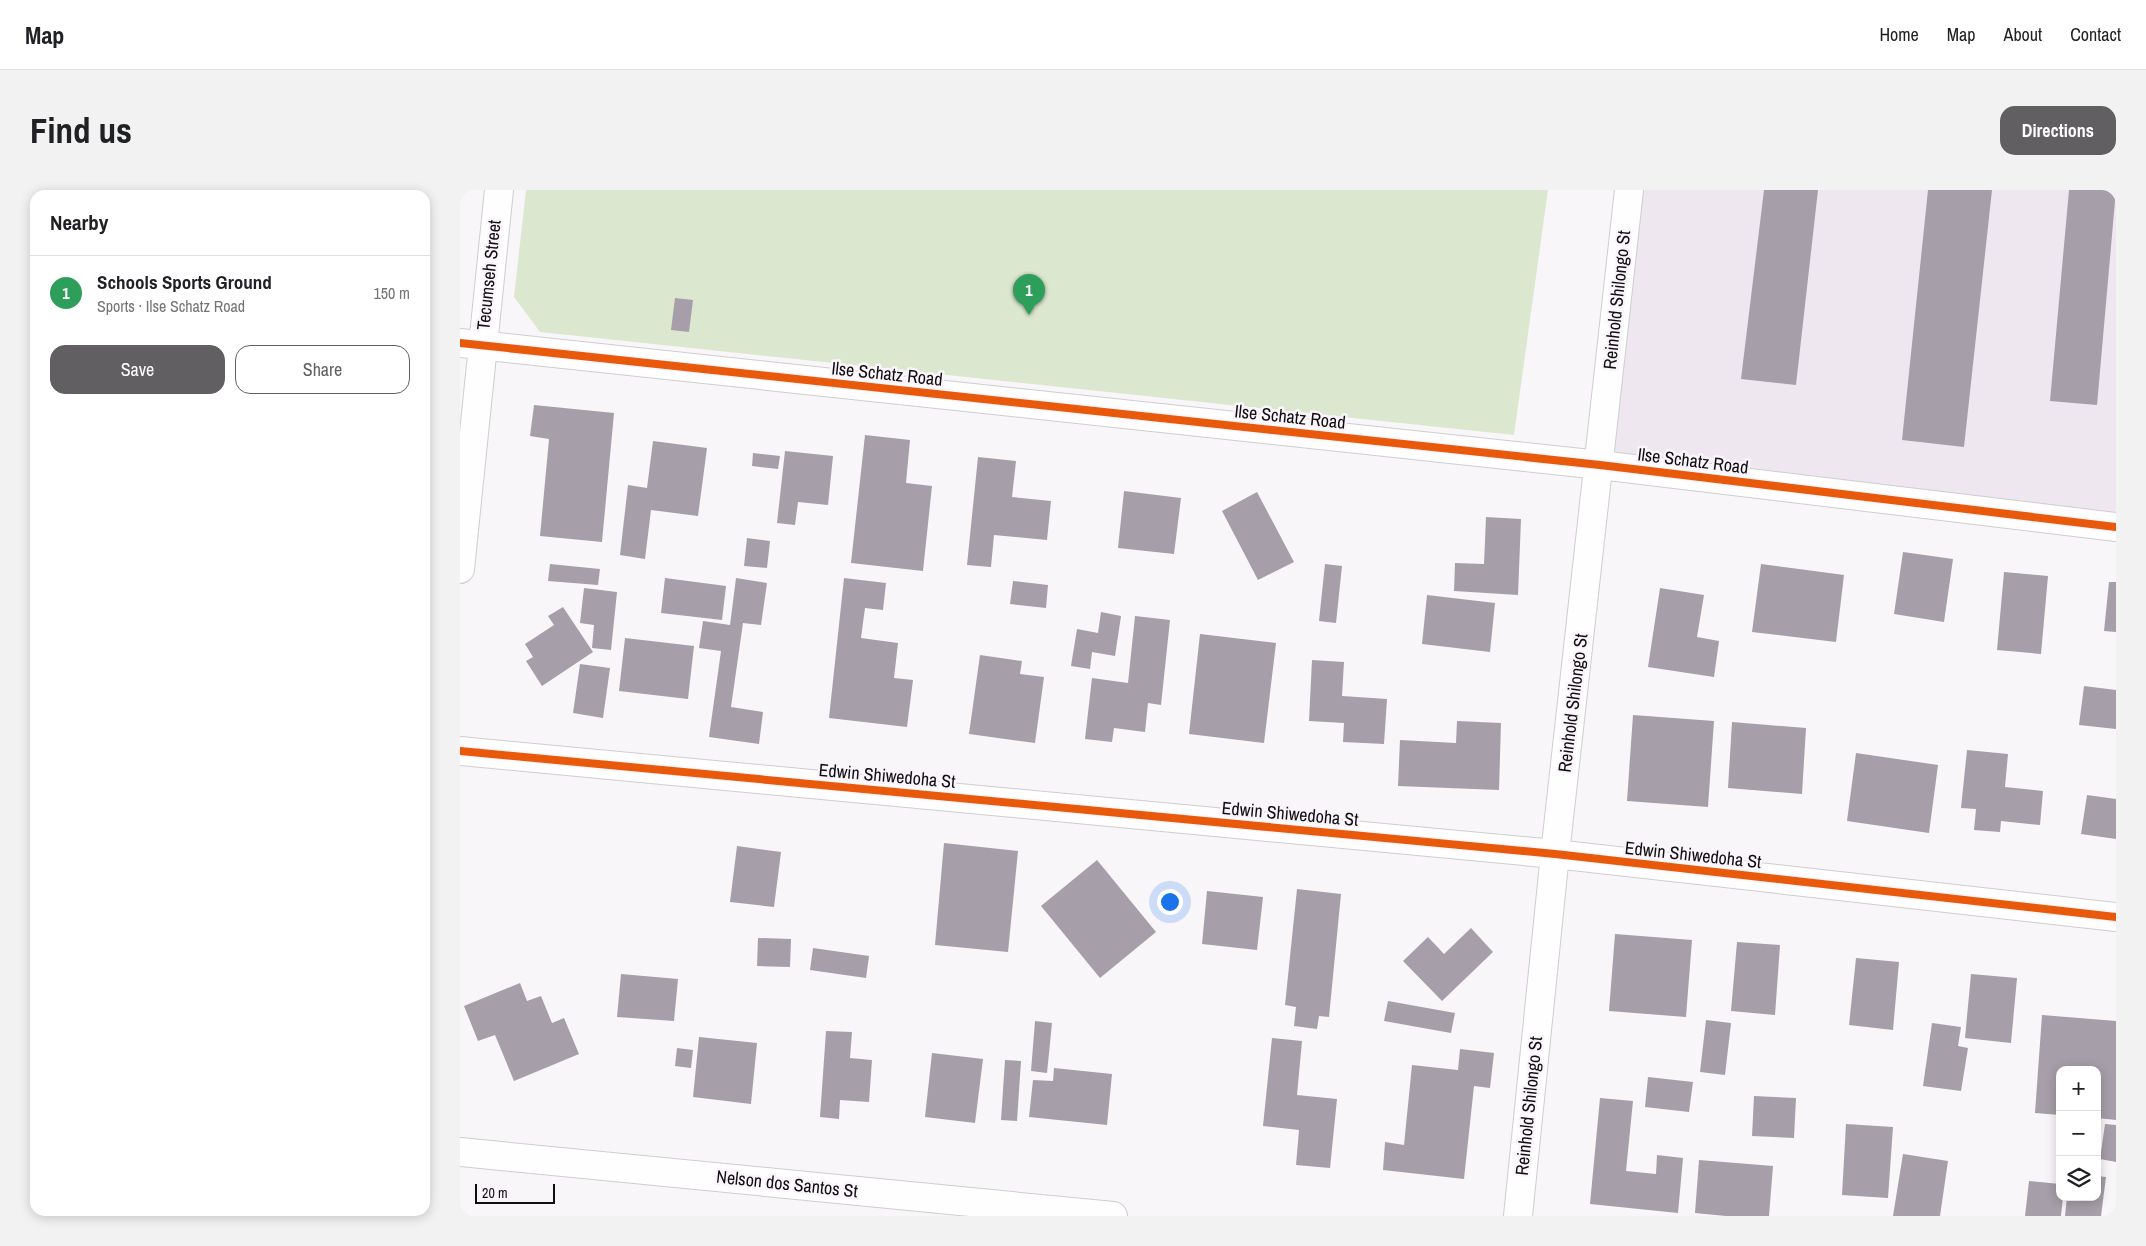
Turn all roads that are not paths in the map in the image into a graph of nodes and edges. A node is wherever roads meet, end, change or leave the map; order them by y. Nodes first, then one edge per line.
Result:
1 (499, 190) edge
2 (1629, 190) edge
3 (471, 345) edge
4 (1600, 466) junction
5 (2116, 527) edge
6 (460, 569) edge
7 (460, 751) edge
8 (1555, 854) junction
9 (2116, 917) edge
10 (460, 1152) edge
11 (1113, 1216) edge
12 (1518, 1216) edge

1 - 3 street, Tecumseh Street
2 - 4 street, Reinhold Shilongo St
3 - 4 street, Ilse Schatz Road
3 - 6 street, Tecumseh Street
4 - 5 street, Ilse Schatz Road
4 - 8 street, Reinhold Shilongo St
7 - 8 street, Edwin Shiwedoha St
8 - 9 street, Edwin Shiwedoha St
8 - 12 street, Reinhold Shilongo St
10 - 11 street, Nelson dos Santos St

